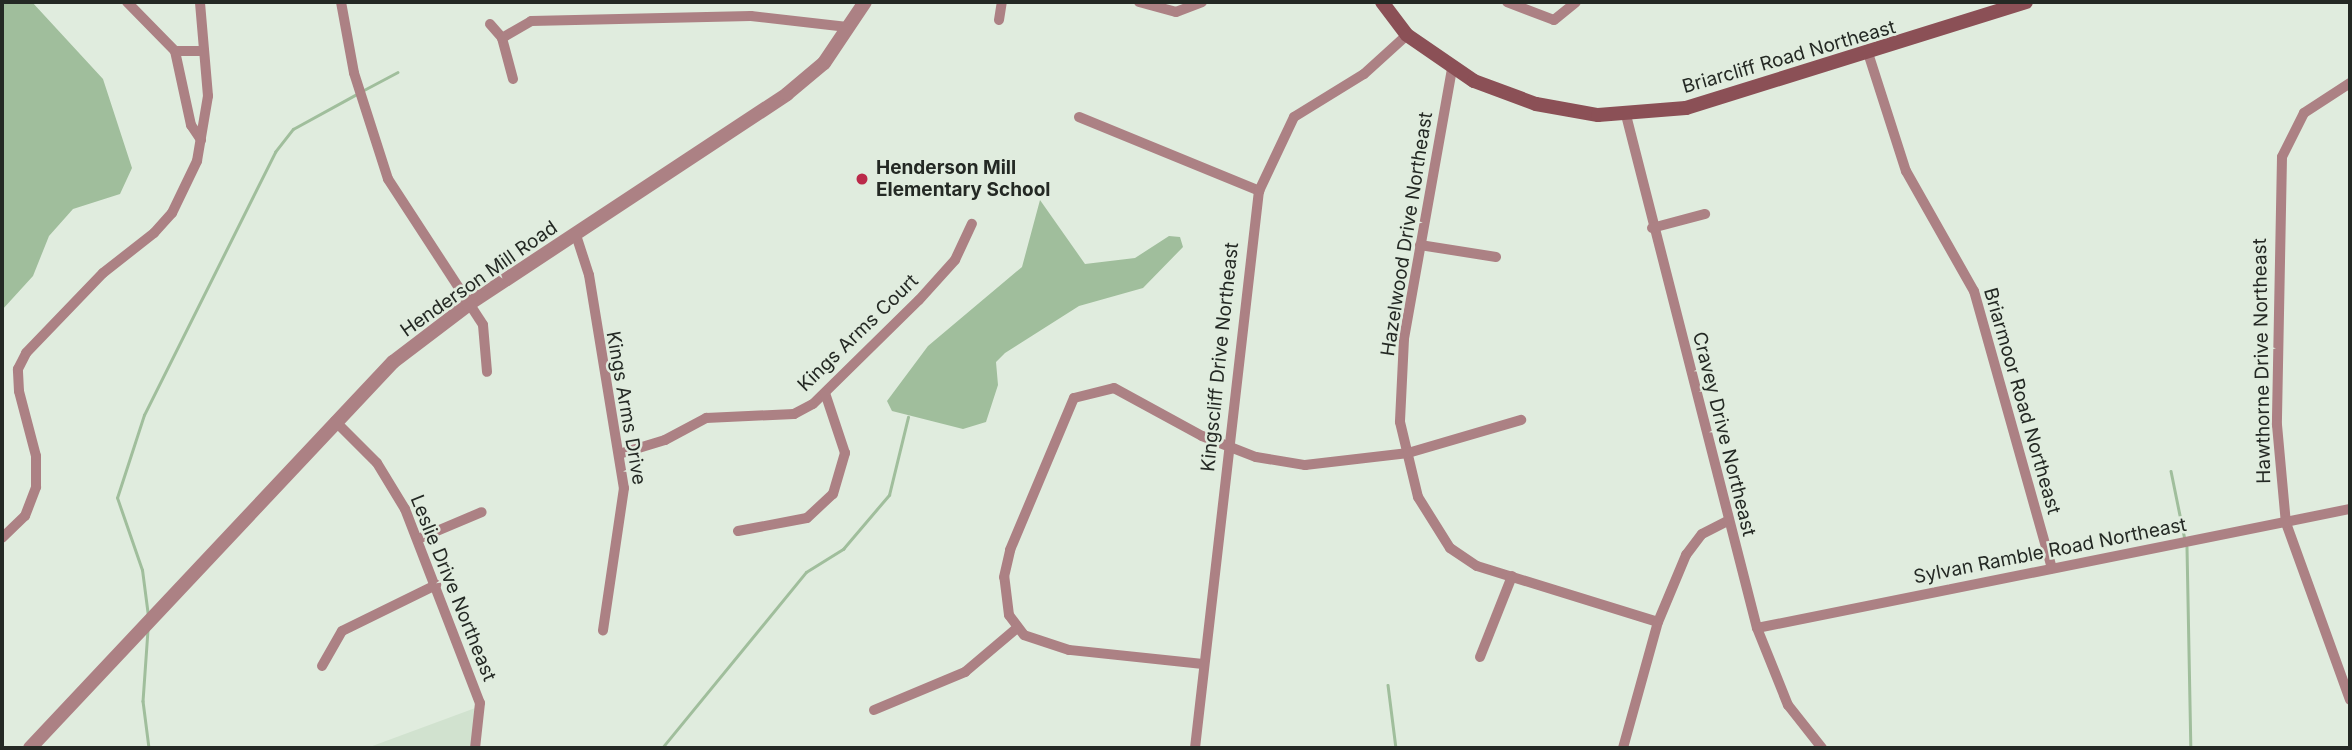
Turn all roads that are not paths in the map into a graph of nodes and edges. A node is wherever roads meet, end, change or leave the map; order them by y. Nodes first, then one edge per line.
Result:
1 (127, 2) edge
2 (200, 2) edge
3 (341, 2) edge
4 (865, 2) edge
5 (1002, 2) edge
6 (1139, 2) edge
7 (1202, 2) edge
8 (1382, 2) edge
9 (1507, 2) edge
10 (1576, 2) edge
11 (2026, 2) edge
12 (999, 20) dead end
13 (490, 24) dead end
14 (847, 27) junction
15 (1407, 35) junction
16 (502, 38) junction
17 (175, 51) junction
18 (204, 51) junction
19 (1869, 56) junction
20 (1452, 69) junction
21 (513, 79) dead end
22 (2350, 83) edge
23 (1626, 115) junction
24 (1079, 117) dead end
25 (201, 140) junction
26 (1259, 191) junction
27 (1705, 214) dead end
28 (972, 224) dead end
29 (1652, 228) junction
30 (576, 235) junction
31 (1420, 245) junction
32 (1496, 257) dead end
33 (469, 304) junction
34 (487, 372) dead end
35 (825, 393) junction
36 (1521, 420) dead end
37 (335, 421) junction
38 (1231, 443) junction
39 (1408, 453) junction
40 (620, 454) junction
41 (2350, 509) edge
42 (482, 512) dead end
43 (1727, 521) junction
44 (2286, 523) junction
45 (738, 531) dead end
46 (2, 538) edge
47 (418, 540) junction
48 (2052, 568) junction
49 (1512, 576) junction
50 (436, 585) junction
51 (1658, 622) junction
52 (1017, 628) junction
53 (1757, 628) junction
54 (603, 630) dead end
55 (1480, 657) dead end
56 (1203, 664) junction
57 (322, 666) dead end
58 (2350, 700) edge
59 (874, 710) dead end
60 (30, 748) edge
61 (475, 748) edge
62 (1195, 748) edge
63 (1623, 748) edge
64 (1822, 748) edge

1 - 17 street
2 - 18 street
3 - 33 street
4 - 14 street, Henderson Mill Road
5 - 12 street
6 - 7 street
8 - 15 main road, Briarcliff Road Northeast
9 - 10 street
11 - 19 main road, Briarcliff Road Northeast
13 - 16 street
14 - 16 street
14 - 30 street, Henderson Mill Road
15 - 20 main road, Briarcliff Road Northeast
15 - 26 street, Kingscliff Drive Northeast
16 - 21 street
17 - 18 street
17 - 25 street
18 - 25 street
19 - 23 main road, Briarcliff Road Northeast
19 - 48 street, Briarmoor Road Northeast
20 - 23 main road, Briarcliff Road Northeast
20 - 31 street, Hazelwood Drive Northeast
22 - 44 street, Hawthorne Drive Northeast
23 - 29 street, Cravey Drive Northeast
24 - 26 street
25 - 46 street
26 - 38 street, Kingscliff Drive Northeast
27 - 29 street
28 - 35 street, Kings Arms Court
29 - 43 street, Cravey Drive Northeast
30 - 33 street, Henderson Mill Road
30 - 40 street, Kings Arms Drive
31 - 32 street
31 - 39 street, Hazelwood Drive Northeast
33 - 34 street
33 - 37 street, Henderson Mill Road
35 - 40 street, Kings Arms Court
35 - 45 street
36 - 39 street
37 - 47 street, Leslie Drive Northeast
37 - 60 street, Henderson Mill Road
38 - 39 street
38 - 52 street
38 - 56 street, Kingscliff Drive Northeast
39 - 49 street, Hazelwood Drive Northeast
40 - 54 street, Kings Arms Drive
41 - 44 street, Sylvan Ramble Road Northeast
42 - 47 street
43 - 51 street
43 - 53 street, Cravey Drive Northeast
44 - 48 street, Sylvan Ramble Road Northeast
44 - 58 street, Hawthorne Drive Northeast
47 - 50 street, Leslie Drive Northeast
48 - 53 street, Sylvan Ramble Road Northeast
49 - 51 street, Hazelwood Drive Northeast
49 - 55 street
50 - 57 street
50 - 61 street, Leslie Drive Northeast
51 - 63 street
52 - 56 street
52 - 59 street
53 - 64 street, Cravey Drive Northeast
56 - 62 street, Kingscliff Drive Northeast

